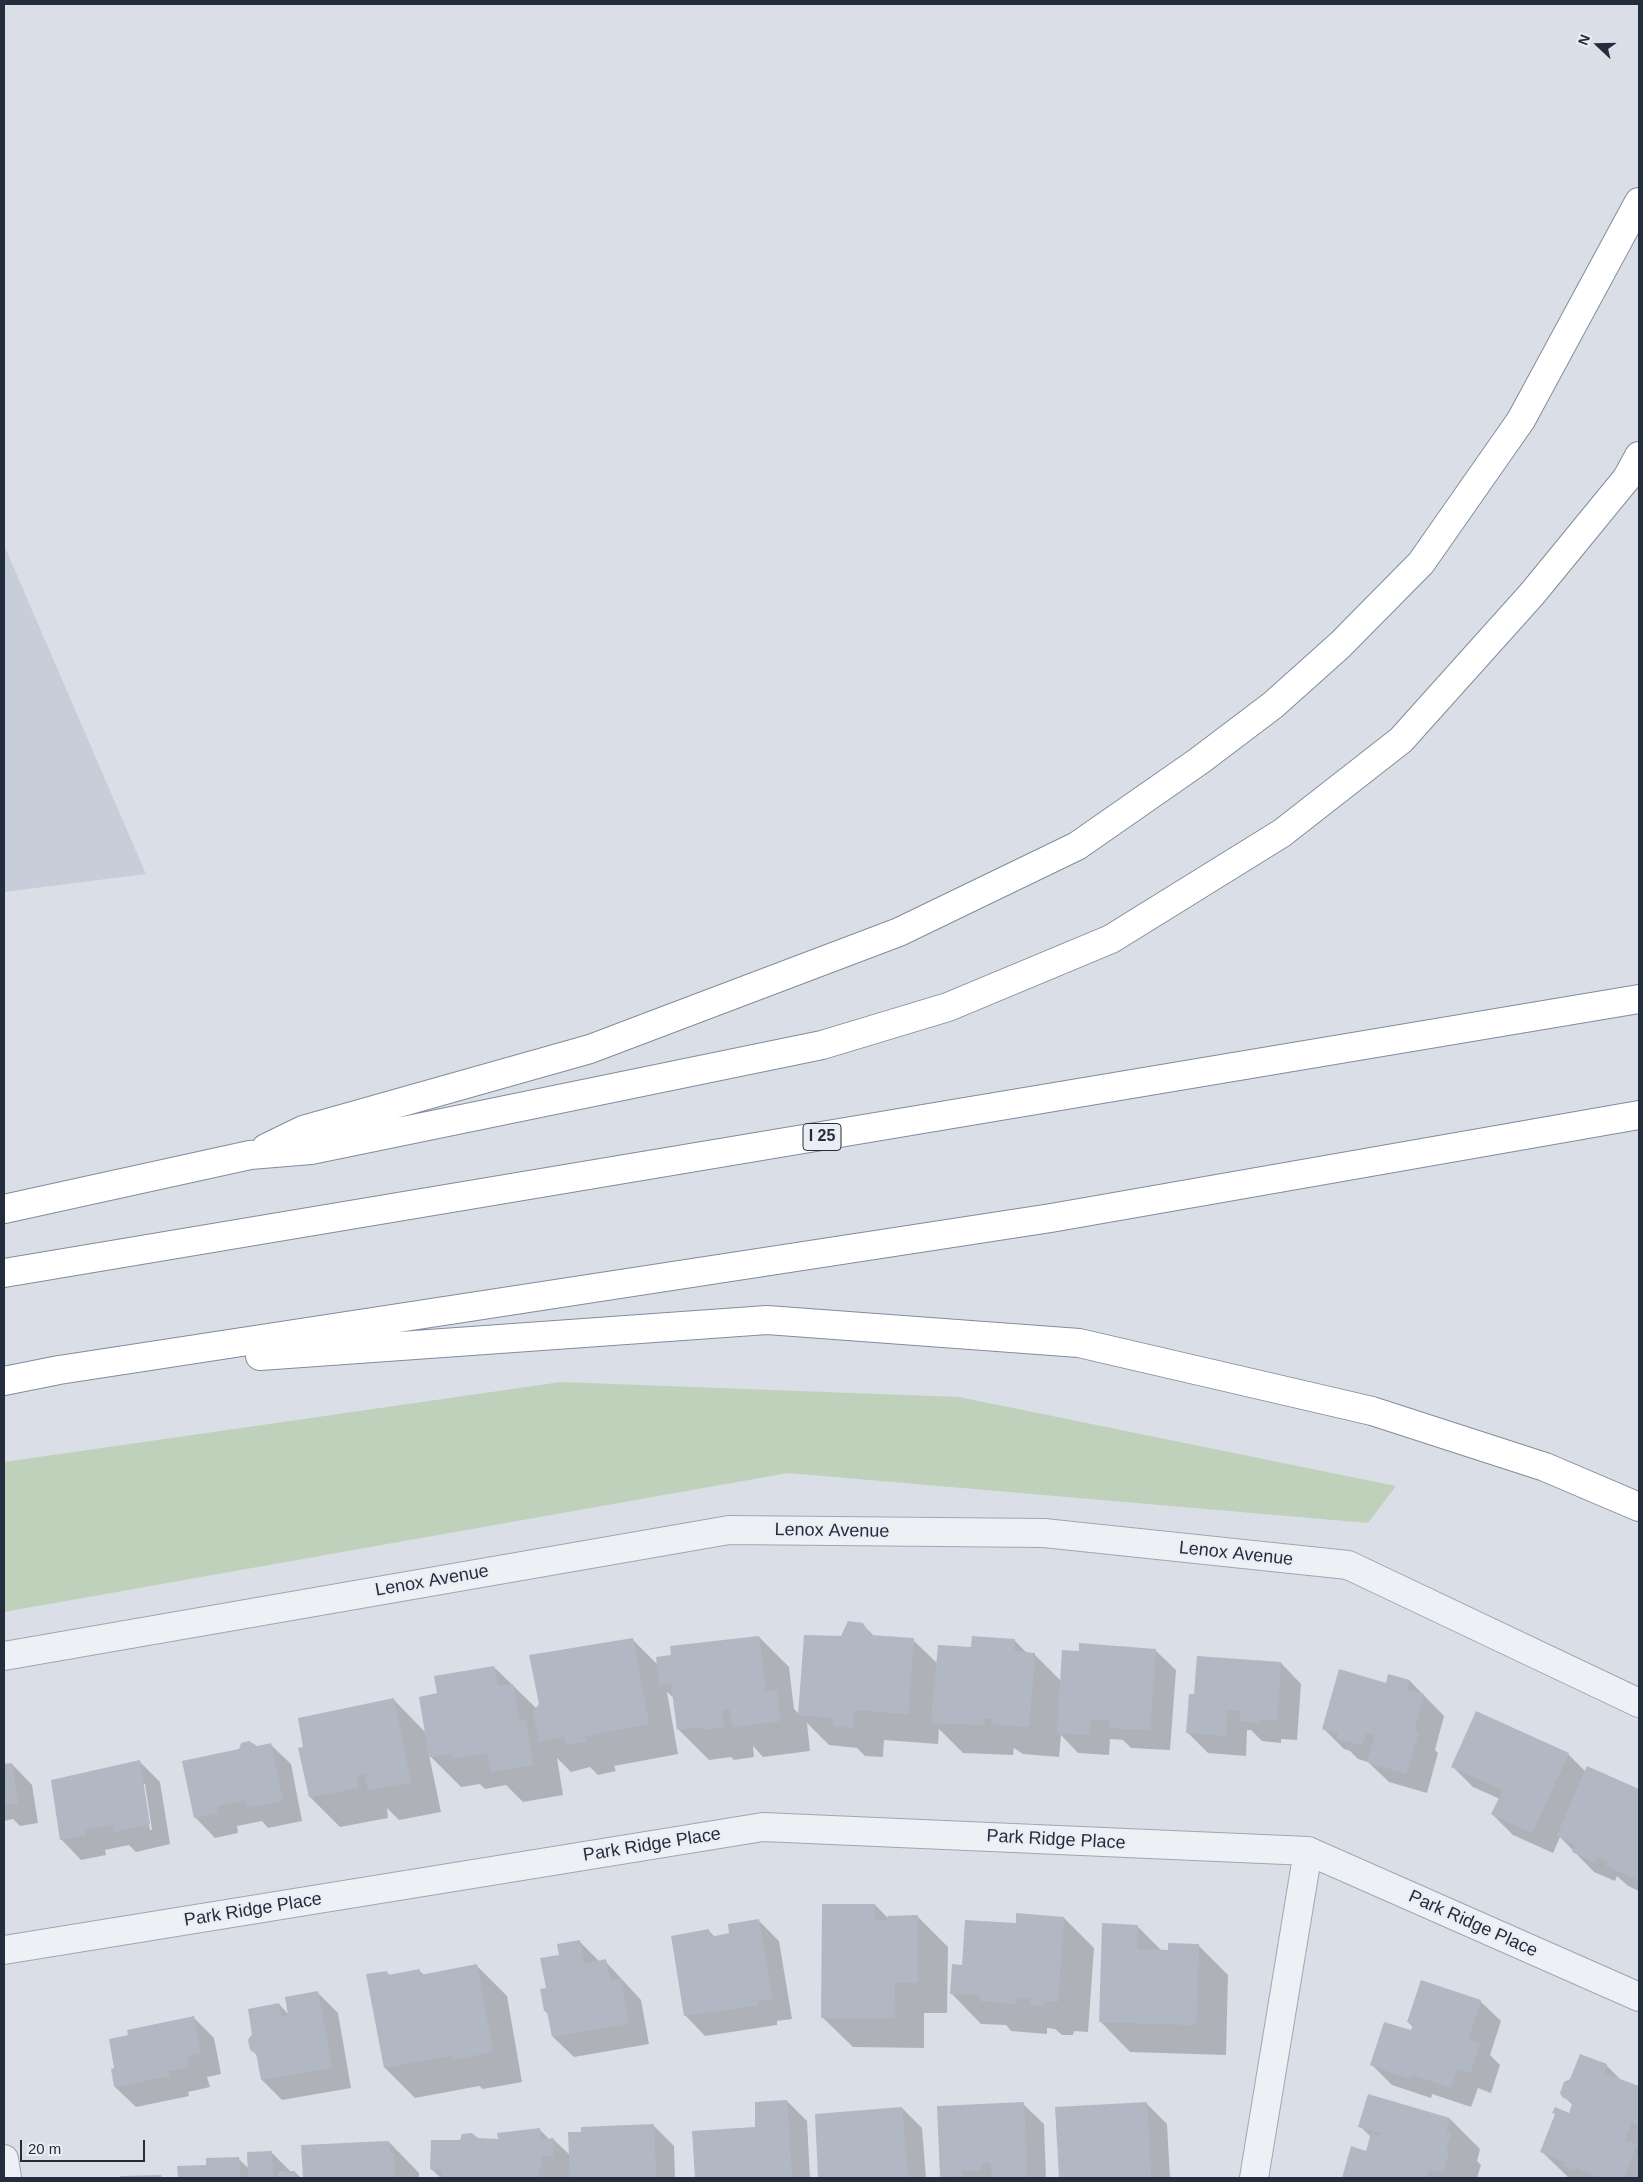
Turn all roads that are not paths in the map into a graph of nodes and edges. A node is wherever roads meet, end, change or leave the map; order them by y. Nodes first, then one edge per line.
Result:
1 (1639, 202) edge
2 (1639, 456) edge
3 (1639, 999) edge
4 (1639, 1115) edge
5 (250, 1156) junction
6 (4, 1209) edge
7 (4, 1273) edge
8 (59, 1370) junction
9 (4, 1381) edge
10 (1639, 1507) edge
11 (4, 1656) edge
12 (1639, 1703) edge
13 (1308, 1851) junction
14 (4, 1950) edge
15 (1639, 1996) edge
16 (4, 2159) edge
17 (7, 2178) edge
18 (1254, 2178) edge

1 - 5 highway
2 - 5 highway
3 - 7 highway, I 25
4 - 8 highway
5 - 6 highway
8 - 9 highway
8 - 10 highway
11 - 12 street, Lenox Avenue
13 - 14 street, Park Ridge Place
13 - 15 street, Park Ridge Place
13 - 18 street
16 - 17 street

